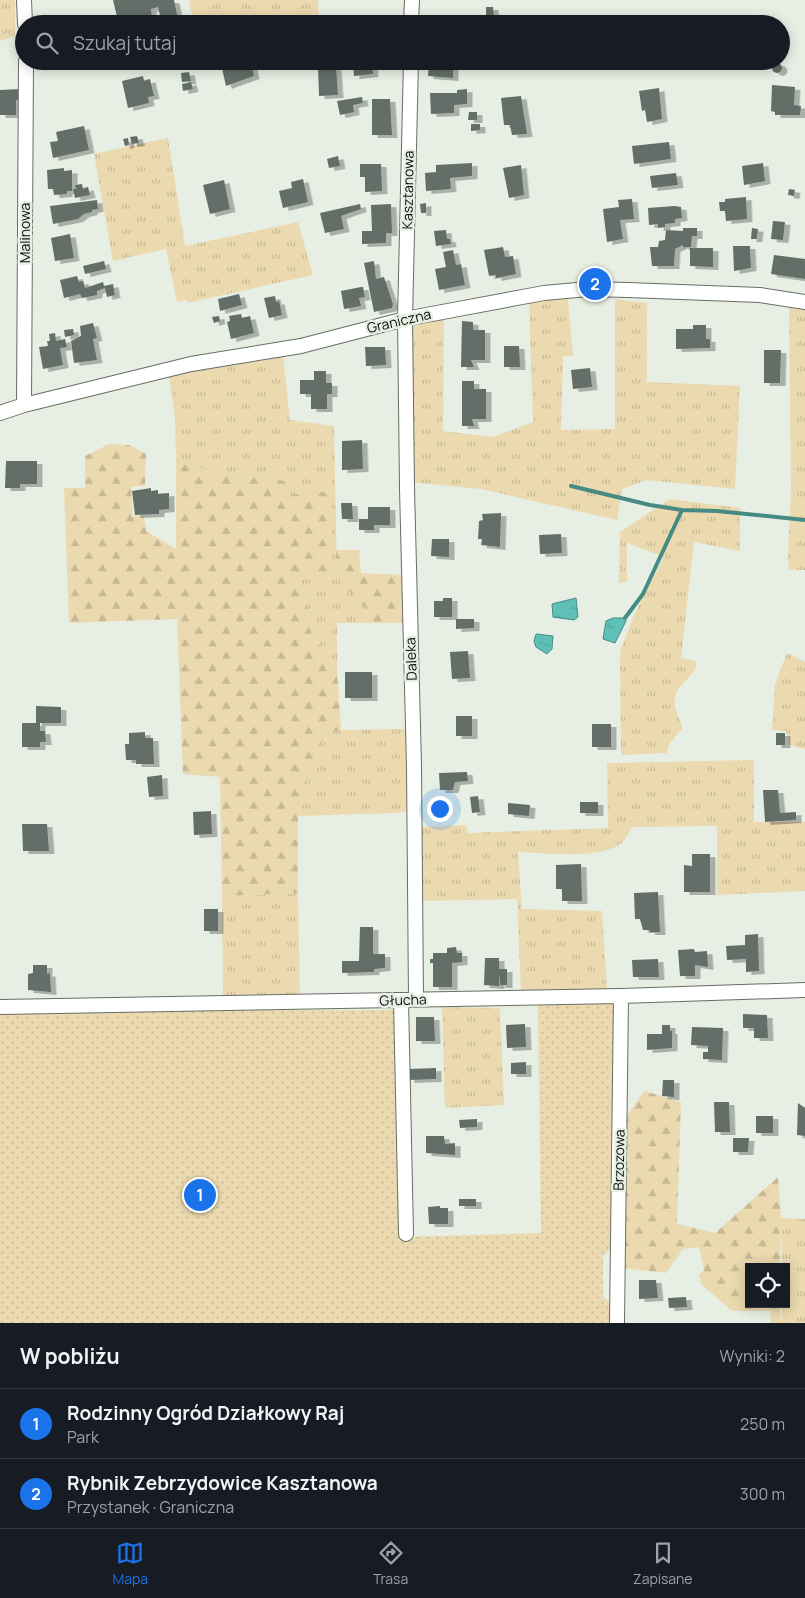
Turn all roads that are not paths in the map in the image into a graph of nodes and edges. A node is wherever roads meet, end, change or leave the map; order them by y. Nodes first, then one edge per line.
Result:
1 (24, 0) edge
2 (412, 0) edge
3 (25, 15) edge
4 (412, 15) edge
5 (26, 70) edge
6 (411, 70) edge
7 (805, 302) edge
8 (405, 319) junction
9 (24, 405) junction
10 (0, 413) edge
11 (805, 990) edge
12 (622, 996) junction
13 (401, 1000) junction
14 (416, 1000) junction
15 (0, 1008) edge
16 (406, 1234) dead end
17 (617, 1323) edge

1 - 3 street
2 - 4 street
5 - 9 street, Malinowa
6 - 8 street, Kasztanowa
7 - 8 street, Graniczna
8 - 9 street, Graniczna
8 - 14 street, Daleka
9 - 10 street, Graniczna
11 - 12 street, Głucha
12 - 14 street, Głucha
12 - 17 street, Brzozowa
13 - 14 street, Głucha
13 - 15 street, Głucha
13 - 16 street

